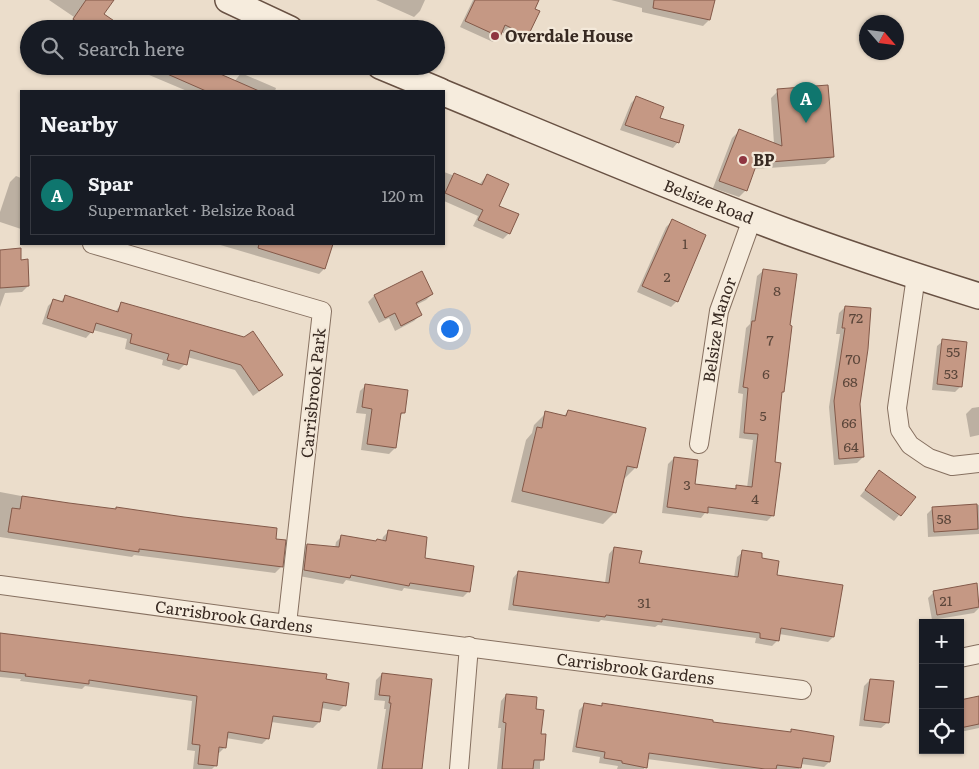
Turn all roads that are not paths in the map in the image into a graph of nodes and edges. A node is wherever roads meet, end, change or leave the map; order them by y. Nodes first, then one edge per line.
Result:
1 (228, 0) edge
2 (271, 20) edge
3 (402, 75) edge
4 (438, 90) edge
5 (445, 93) edge
6 (752, 219) junction
7 (95, 245) edge
8 (916, 276) junction
9 (979, 296) edge
10 (699, 444) dead end
11 (979, 463) edge
12 (0, 585) edge
13 (287, 624) junction
14 (469, 646) junction
15 (979, 654) edge
16 (964, 657) edge
17 (802, 690) dead end
18 (459, 769) edge

1 - 2 street
3 - 4 street
5 - 6 street, Belsize Road
6 - 8 street, Belsize Road
6 - 10 street, Belsize Manor
7 - 13 street, Carrisbrook Park
8 - 9 street, Belsize Road
8 - 11 street
12 - 13 street, Carrisbrook Gardens
13 - 14 street, Carrisbrook Gardens
14 - 17 street, Carrisbrook Gardens
14 - 18 street
15 - 16 street

